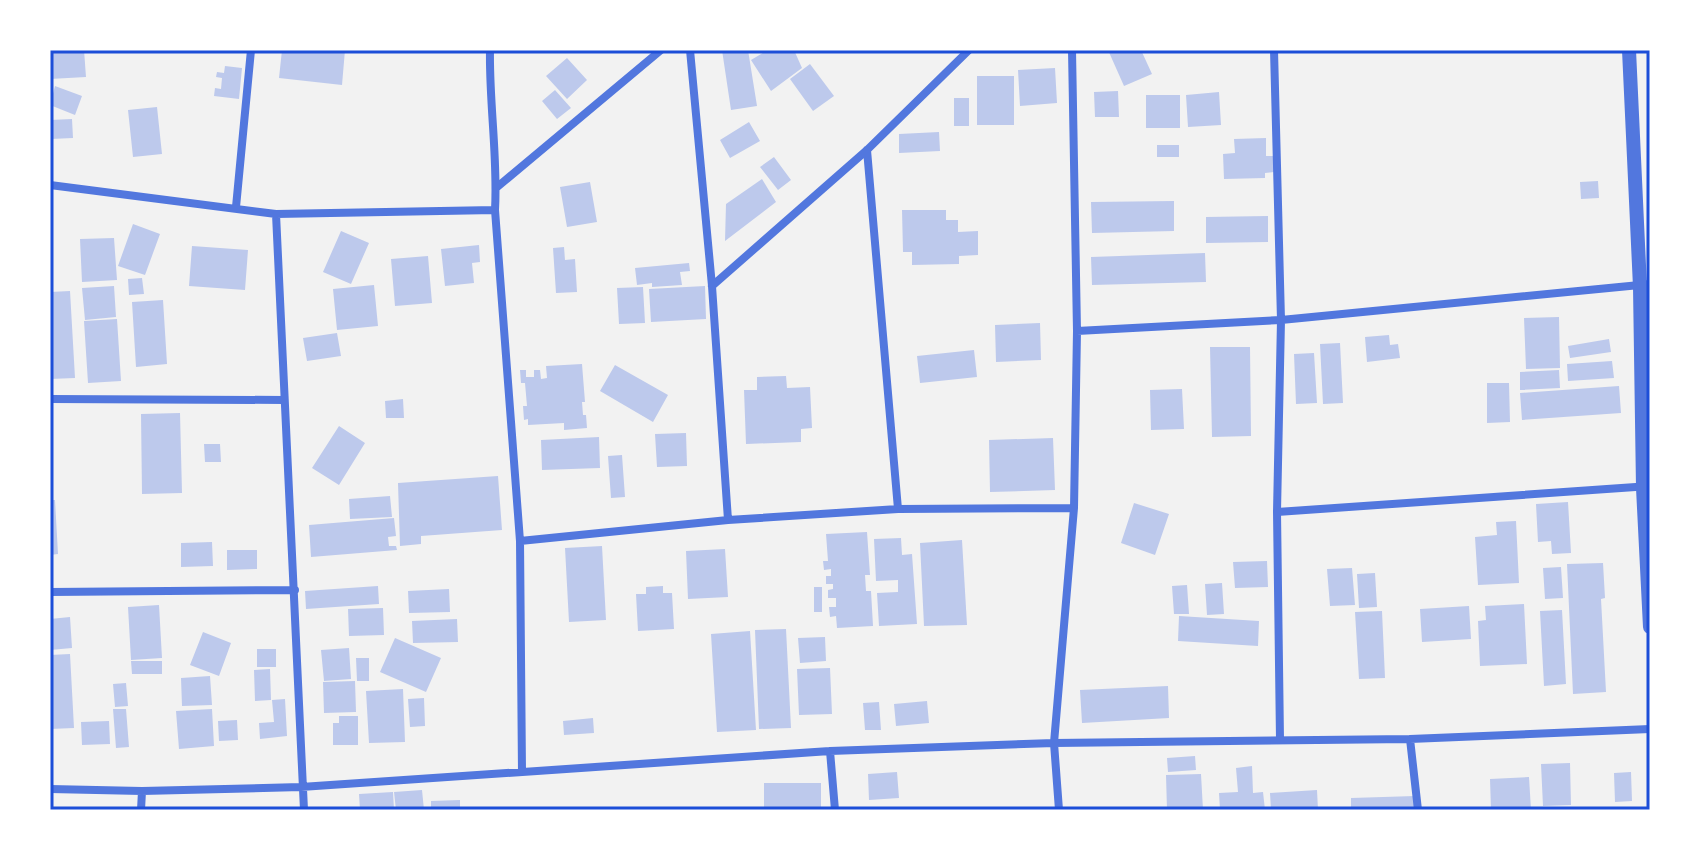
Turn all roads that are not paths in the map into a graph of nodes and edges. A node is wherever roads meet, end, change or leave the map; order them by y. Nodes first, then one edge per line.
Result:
1 (251, 50) edge
2 (490, 50) edge
3 (661, 50) edge
4 (690, 50) edge
5 (969, 50) edge
6 (1072, 50) edge
7 (1274, 50) edge
8 (1629, 50) edge
9 (867, 150) junction
10 (50, 185) edge
11 (496, 188) junction
12 (236, 207) junction
13 (495, 210) junction
14 (276, 214) junction
15 (712, 286) junction
16 (1645, 286) edge
17 (1281, 320) junction
18 (1077, 331) junction
19 (50, 399) edge
20 (284, 400) junction
21 (1647, 487) edge
22 (1074, 508) junction
23 (898, 509) junction
24 (1277, 512) junction
25 (728, 520) junction
26 (520, 541) junction
27 (295, 590) junction
28 (50, 592) edge
29 (1650, 627) edge
30 (1650, 729) edge
31 (1410, 739) junction
32 (1280, 740) junction
33 (1054, 743) junction
34 (830, 751) junction
35 (522, 772) junction
36 (301, 787) junction
37 (50, 789) edge
38 (142, 791) junction
39 (141, 810) edge
40 (304, 810) edge
41 (835, 810) edge
42 (1059, 810) edge
43 (1418, 810) edge

1 - 12 street
2 - 11 street
3 - 11 street
4 - 15 street
5 - 9 street
6 - 18 street
7 - 17 street
8 - 16 street
9 - 15 street
9 - 23 street
10 - 12 street
11 - 13 street
12 - 14 street
13 - 14 street
13 - 26 street
14 - 20 street
15 - 25 street
16 - 17 street
16 - 21 street
17 - 18 street
17 - 24 street
18 - 22 street
19 - 20 street
20 - 27 street
21 - 24 street
21 - 29 street
22 - 23 street
22 - 33 street
23 - 25 street
24 - 32 street
25 - 26 street
26 - 35 street
27 - 28 street
27 - 36 street
30 - 31 street
31 - 32 street
31 - 43 street
32 - 33 street
33 - 34 street
33 - 42 street
34 - 35 street
34 - 41 street
35 - 36 street
36 - 38 street
36 - 40 street
37 - 38 street
38 - 39 street

